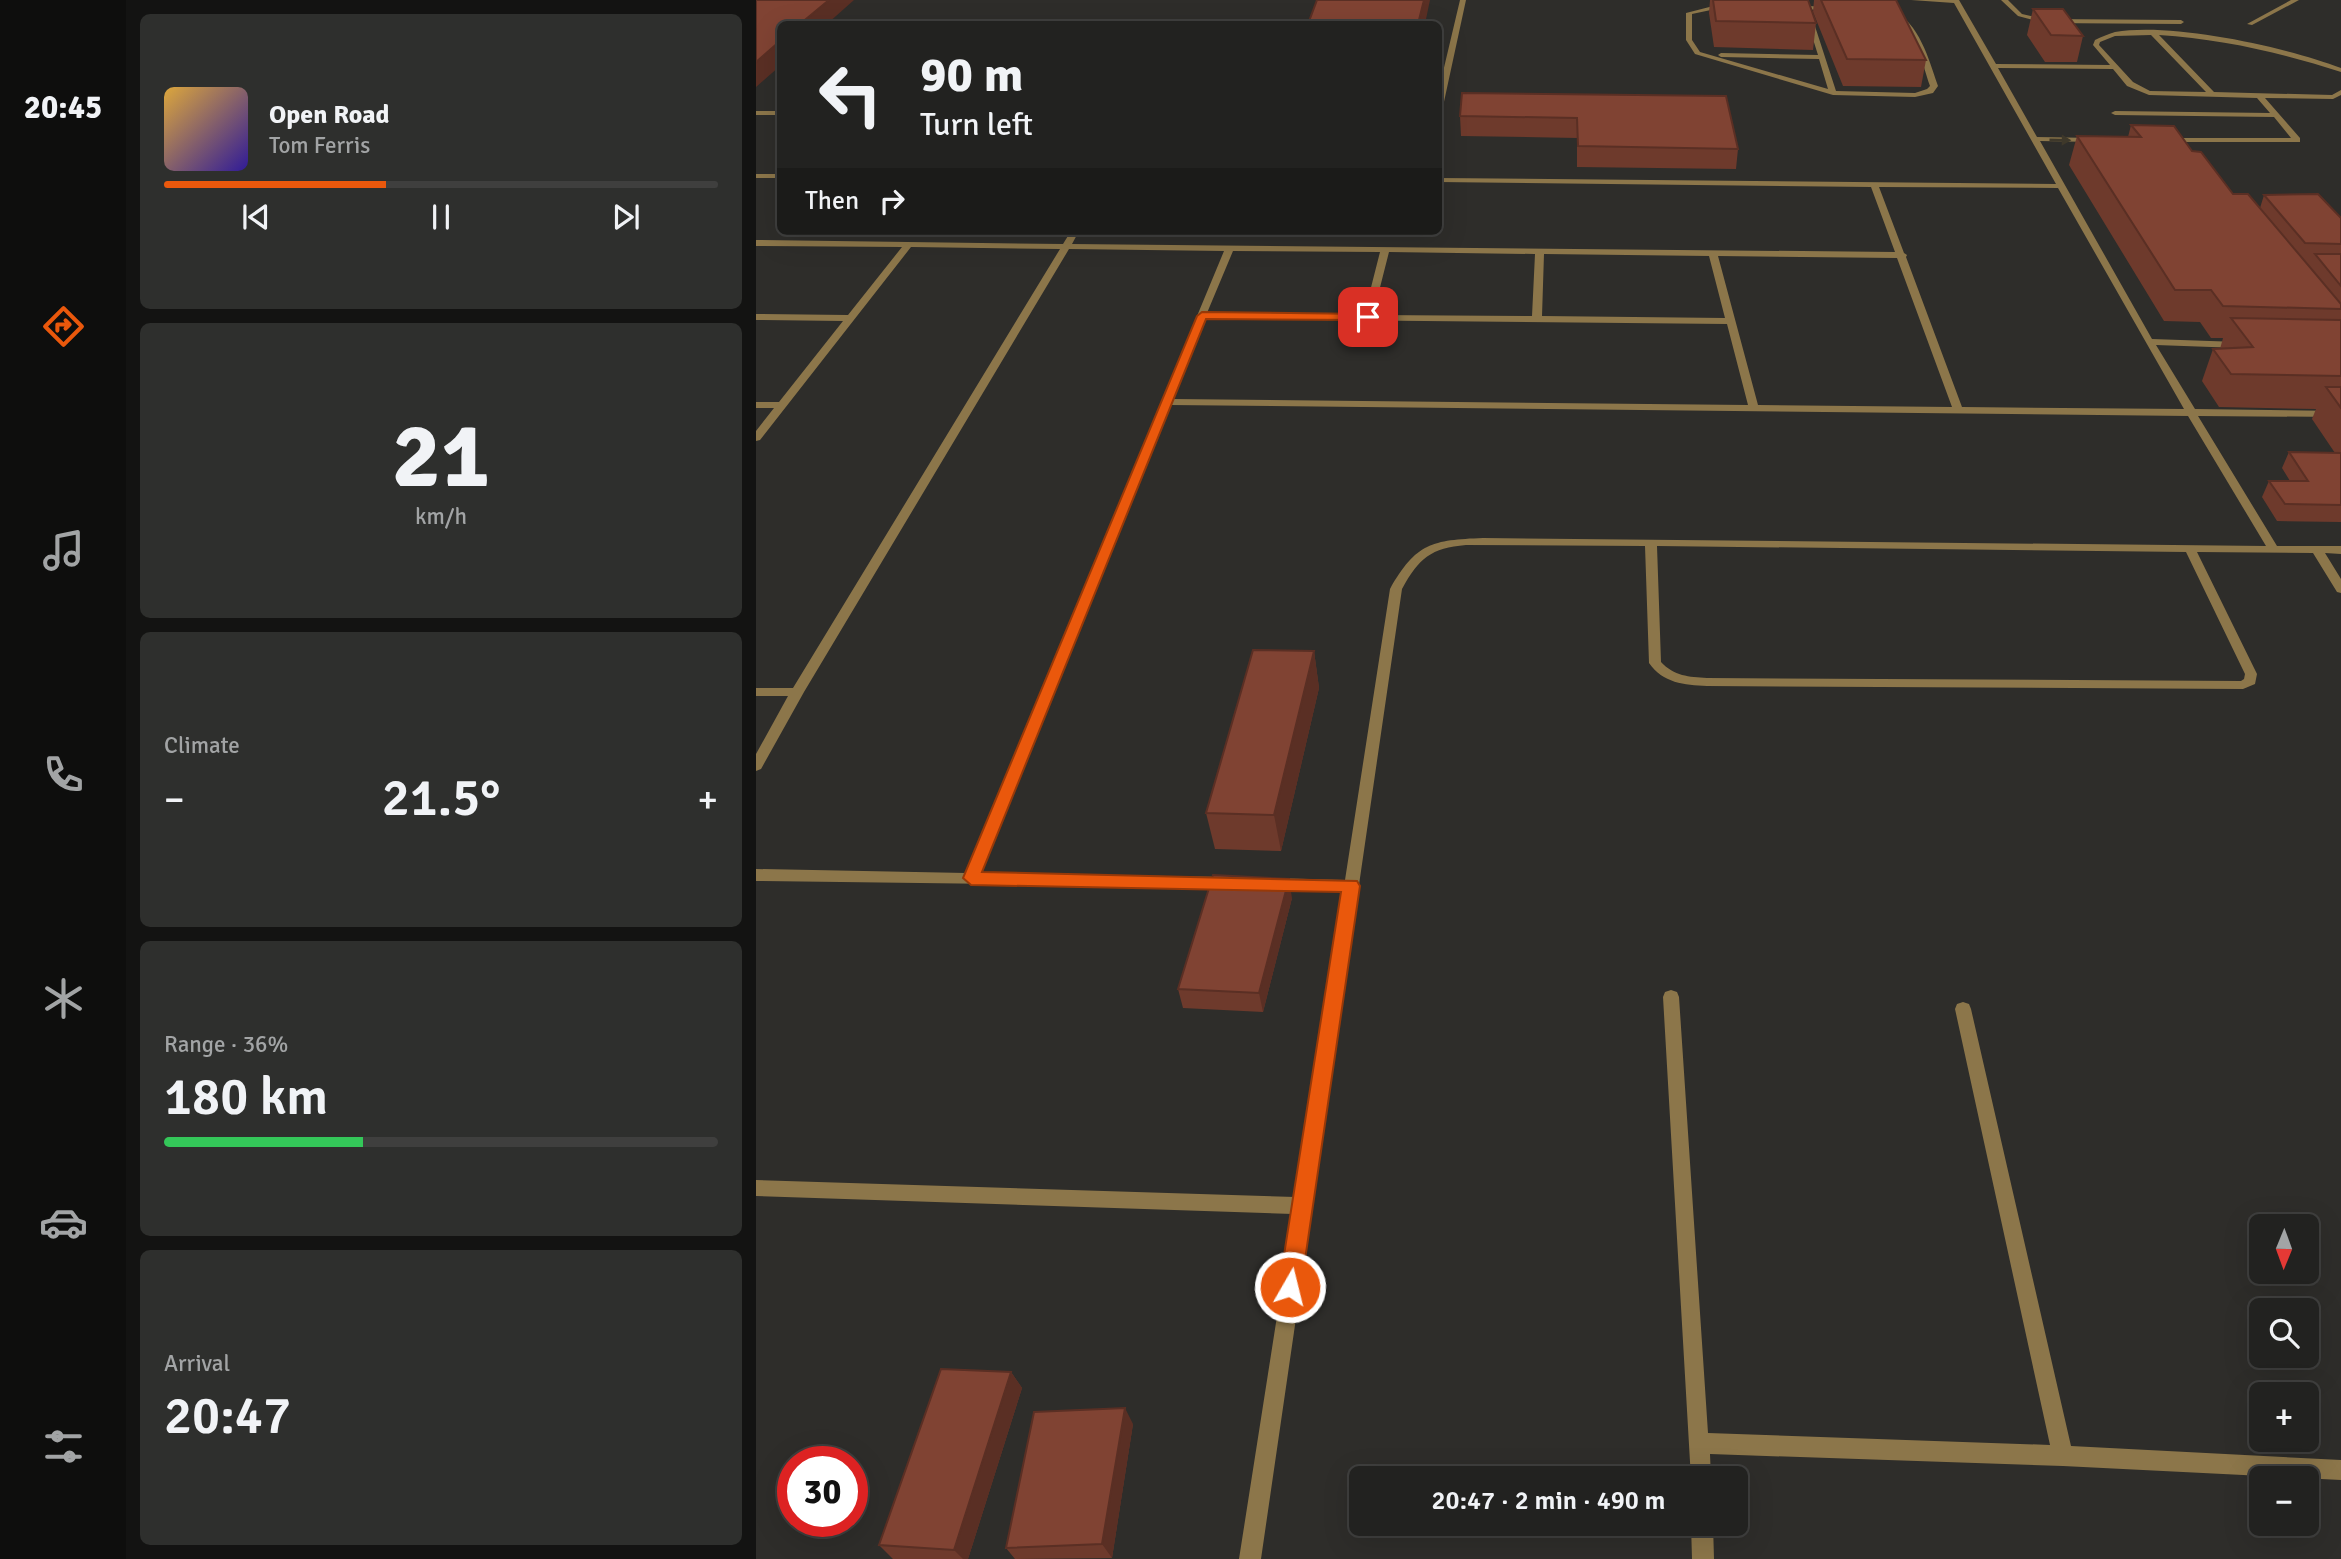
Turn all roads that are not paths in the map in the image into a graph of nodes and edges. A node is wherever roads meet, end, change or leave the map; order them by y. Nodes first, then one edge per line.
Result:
1 (1463, 0) edge
2 (1913, 0) edge
3 (1957, 0) edge
4 (2004, 0) edge
5 (2296, 0) edge
6 (1786, 3) edge
7 (1805, 6) junction
8 (2180, 22) dead end
9 (2250, 24) dead end
10 (2152, 32) junction
11 (1702, 55) junction
12 (1821, 57) junction
13 (1996, 66) junction
14 (2114, 67) junction
15 (2341, 70) edge
16 (1443, 71) edge
17 (2341, 92) edge
18 (1833, 93) junction
19 (2213, 95) junction
20 (2260, 96) junction
21 (756, 113) edge
22 (777, 113) edge
23 (2116, 113) dead end
24 (2277, 115) junction
25 (2037, 139) junction
26 (2110, 140) edge
27 (2152, 140) edge
28 (756, 176) edge
29 (777, 176) edge
30 (1442, 180) edge
31 (1874, 184) junction
32 (2062, 186) junction
33 (1073, 235) edge
34 (756, 243) edge
35 (907, 246) junction
36 (1230, 247) junction
37 (1066, 248) junction
38 (1385, 250) junction
39 (1540, 250) junction
40 (1713, 254) junction
41 (1903, 255) junction
42 (1202, 316) junction
43 (756, 317) edge
44 (1368, 317) junction
45 (851, 318) junction
46 (1537, 319) junction
47 (1731, 321) junction
48 (2149, 342) junction
49 (2248, 345) edge
50 (1169, 402) junction
51 (756, 405) edge
52 (782, 405) junction
53 (1754, 408) junction
54 (1958, 410) junction
55 (2192, 411) junction
56 (2341, 414) edge
57 (756, 438) edge
58 (1651, 543) junction
59 (2190, 549) junction
60 (2274, 550) junction
61 (2317, 550) junction
62 (2341, 550) edge
63 (2341, 589) edge
64 (756, 692) edge
65 (797, 692) junction
66 (756, 766) edge
67 (756, 875) edge
68 (971, 878) junction
69 (1351, 886) junction
70 (1671, 997) dead end
71 (1964, 1009) dead end
72 (756, 1188) edge
73 (1302, 1206) junction
74 (1700, 1443) junction
75 (2063, 1456) junction
76 (1701, 1466) edge
77 (2341, 1470) edge
78 (1702, 1536) edge
79 (1250, 1559) edge
80 (1703, 1559) edge

1 - 16 street
2 - 3 street
3 - 13 street
4 - 8 street
5 - 9 street
6 - 7 street
6 - 11 street
7 - 12 street
7 - 18 street
10 - 14 street
10 - 15 street
10 - 19 street
11 - 12 street
11 - 18 street
12 - 18 street
13 - 14 street
13 - 25 street
14 - 19 street
17 - 20 street
19 - 20 street
20 - 24 street
21 - 22 street
23 - 24 street
24 - 27 street
25 -> 26 street
25 - 32 street
28 - 29 street
30 - 31 street
31 - 32 street
31 - 41 street
32 - 48 street
33 - 37 street
34 - 35 street
35 - 37 street
35 - 45 street
36 - 37 street
36 - 38 street
36 - 42 street
37 - 65 street
38 - 39 street
38 - 44 street
39 - 40 street
39 - 46 street
40 - 41 street
40 - 47 street
41 - 54 street
42 - 44 street
42 - 50 street
43 - 45 street
44 - 46 street
45 - 52 street
46 - 47 street
47 - 53 street
48 - 49 street
48 - 55 street
50 - 53 street
50 - 68 street
51 - 52 street
52 - 57 street
53 - 54 street
54 - 55 street
55 - 56 street
55 - 60 street
58 - 59 street
58 - 59 street
58 - 69 street
59 - 60 street
60 - 61 street
61 - 62 street
61 - 63 street
64 - 65 street
65 - 66 street
67 - 68 street
68 - 69 street
69 - 73 street
70 - 74 street
71 - 75 street
72 - 73 street
73 - 79 street
74 - 75 street
74 - 76 street
75 - 77 street
78 - 80 street

